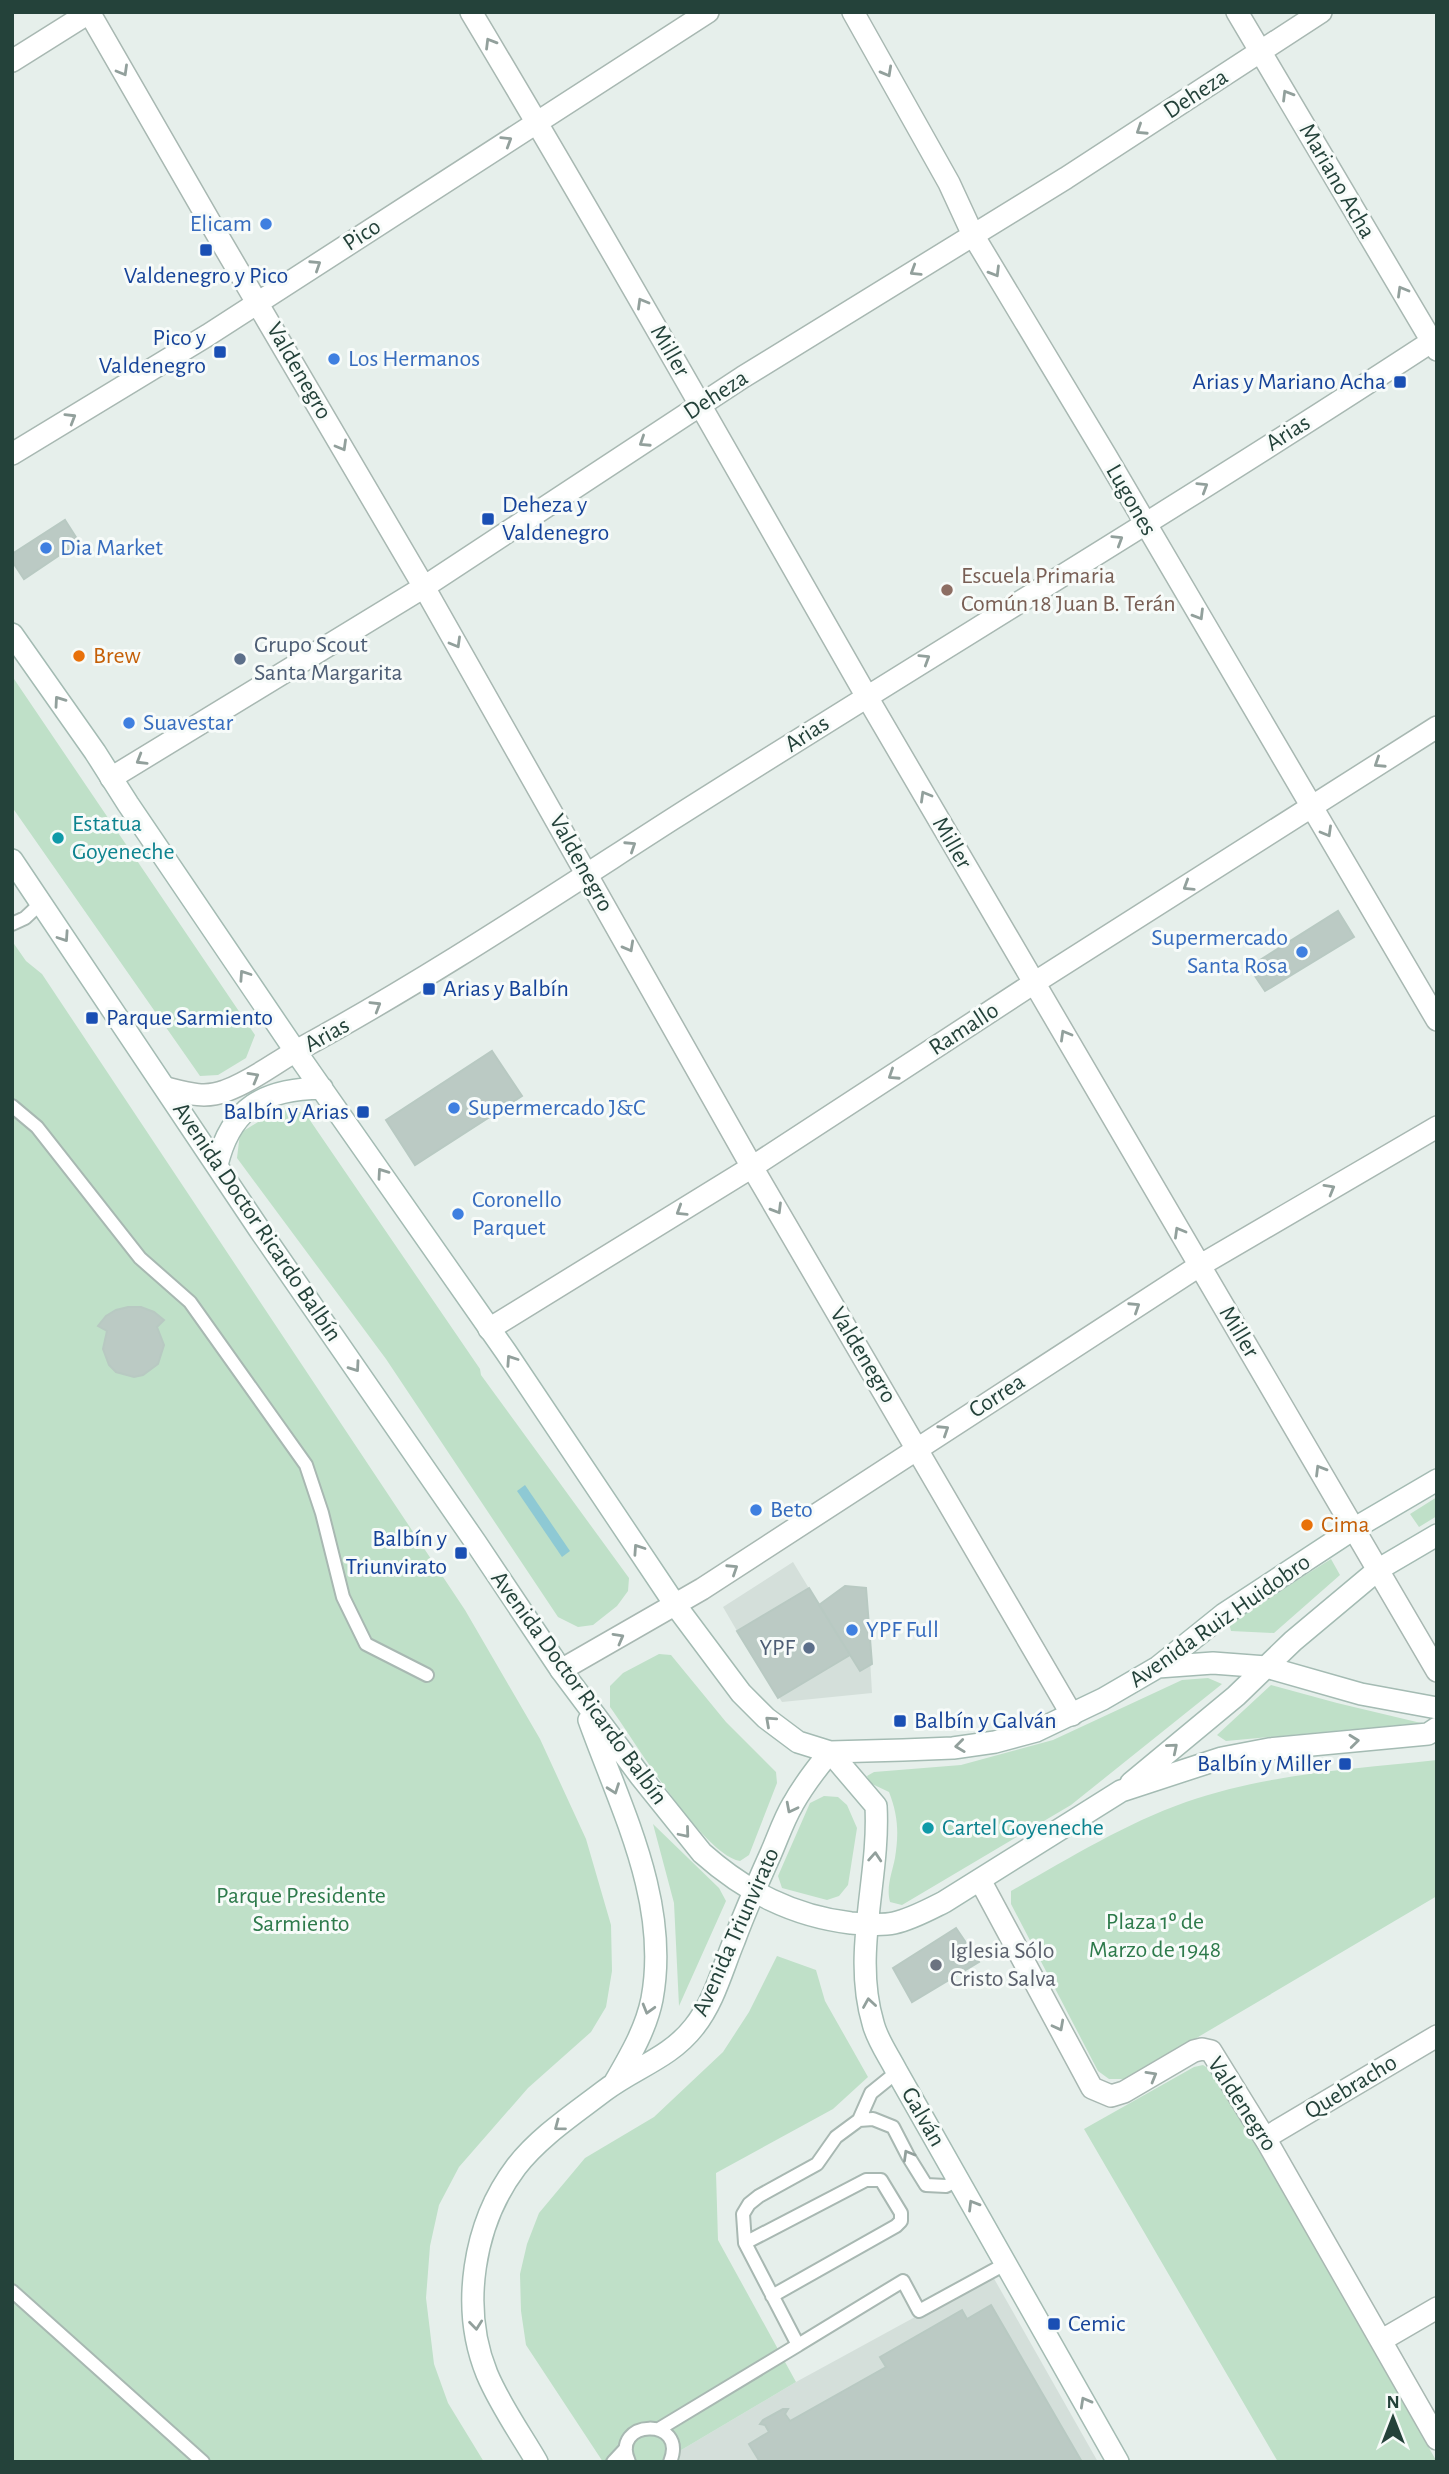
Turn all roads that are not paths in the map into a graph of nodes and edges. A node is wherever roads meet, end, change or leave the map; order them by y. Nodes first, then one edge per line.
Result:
1 (89, 12) edge
2 (471, 12) edge
3 (708, 12) edge
4 (853, 12) edge
5 (1237, 12) edge
6 (1321, 12) edge
7 (1260, 52) junction
8 (12, 61) edge
9 (537, 122) junction
10 (973, 235) junction
11 (258, 302) junction
12 (1435, 343) edge
13 (701, 404) junction
14 (12, 454) edge
15 (1145, 523) junction
16 (424, 587) junction
17 (12, 634) edge
18 (867, 695) junction
19 (1437, 727) edge
20 (111, 778) junction
21 (1312, 807) junction
22 (12, 860) edge
23 (587, 874) junction
24 (41, 903) junction
25 (12, 924) edge
26 (1034, 983) junction
27 (1437, 1020) edge
28 (296, 1052) junction
29 (166, 1088) junction
30 (322, 1088) junction
31 (12, 1106) edge
32 (1437, 1127) edge
33 (217, 1165) junction
34 (752, 1167) junction
35 (1199, 1266) junction
36 (489, 1329) junction
37 (918, 1447) junction
38 (1437, 1480) edge
39 (1355, 1528) junction
40 (1437, 1535) edge
41 (1379, 1569) junction
42 (676, 1606) junction
43 (1158, 1667) junction
44 (1266, 1667) junction
45 (561, 1670) junction
46 (1437, 1671) edge
47 (427, 1675) dead end
48 (583, 1702) junction
49 (1437, 1708) edge
50 (1072, 1715) junction
51 (1437, 1728) edge
52 (830, 1752) junction
53 (1121, 1791) junction
54 (980, 1880) junction
55 (754, 1892) junction
56 (867, 1924) junction
57 (1437, 2036) edge
58 (897, 2072) junction
59 (613, 2084) junction
60 (859, 2120) junction
61 (1265, 2138) junction
62 (958, 2180) junction
63 (745, 2243) junction
64 (1007, 2263) junction
65 (12, 2291) edge
66 (772, 2296) junction
67 (1437, 2308) edge
68 (1382, 2340) junction
69 (798, 2344) junction
70 (659, 2429) junction
71 (1437, 2439) edge
72 (628, 2455) edge
73 (203, 2462) edge
74 (537, 2462) edge
75 (613, 2462) edge
76 (670, 2462) edge
77 (1118, 2462) edge

1 - 8 street
1 -> 11 street, Valdenegro
9 -> 2 street, Miller
3 - 9 street, Pico
4 -> 10 street, Lugones
5 - 7 street, Mariano Acha
6 - 7 street, Deheza
7 -> 10 street, Deheza
12 -> 7 street, Mariano Acha
11 -> 9 street, Pico
13 -> 9 street, Miller
10 -> 13 street, Deheza
10 -> 15 street, Lugones
14 -> 11 street, Pico
11 -> 16 street, Valdenegro
15 -> 12 street, Arias
13 -> 16 street, Deheza
13 - 18 street, Miller
18 -> 15 street, Arias
15 -> 21 street, Lugones
16 -> 20 street, Deheza
16 -> 23 street, Valdenegro
20 -> 17 street
23 -> 18 street, Arias
26 -> 18 street, Miller
19 -> 21 street, Ramallo
28 -> 20 street
21 -> 26 street, Ramallo
21 -> 27 street, Lugones
22 - 24 street, Avenida Doctor Ricardo Balbín
28 -> 23 street, Arias
23 -> 34 street, Valdenegro
24 - 25 lane
24 -> 29 street, Avenida Doctor Ricardo Balbín
26 -> 34 street, Ramallo
35 -> 26 street, Miller
29 -> 28 street, Arias
28 - 30 street
29 - 33 street, Avenida Doctor Ricardo Balbín
30 - 33 street
36 -> 30 street
31 - 47 lane
35 -> 32 street, Correa
33 -> 45 street, Avenida Doctor Ricardo Balbín
34 -> 36 street, Ramallo
34 -> 37 street, Valdenegro
37 -> 35 street, Correa
39 -> 35 street, Miller
42 -> 36 street
42 -> 37 street, Correa
37 - 50 street, Valdenegro
38 - 39 street, Avenida Ruiz Huidobro
39 - 41 street, Miller
39 - 43 street, Avenida Ruiz Huidobro
40 - 41 street
41 - 44 street
41 - 46 street, Miller
45 -> 42 street, Correa
52 -> 42 street
43 - 44 street
43 - 50 street, Avenida Ruiz Huidobro
44 - 49 street
53 -> 44 street
45 - 48 street, Avenida Doctor Ricardo Balbín
48 -> 55 street, Avenida Doctor Ricardo Balbín
48 -> 59 street, Avenida Triunvirato
50 -> 52 street
53 -> 51 street, Avenida Doctor Ricardo Balbín
52 -> 55 street, Avenida Triunvirato
56 -> 52 street, Galván
53 - 54 street, Avenida Doctor Ricardo Balbín
54 - 56 street, Avenida Doctor Ricardo Balbín
54 -> 61 street, Valdenegro
55 - 56 street, Avenida Doctor Ricardo Balbín
55 - 59 street, Avenida Triunvirato
58 -> 56 street, Galván
57 - 61 street, Quebracho
58 - 60 lane
58 - 62 street, Galván
59 -> 74 street, Avenida Triunvirato
62 -> 60 lane
60 - 63 lane
61 - 68 street, Valdenegro
64 -> 62 street, Galván
63 - 66 lane
63 - 66 lane
64 - 69 lane
77 -> 64 street, Galván
65 - 73 lane
66 - 69 lane
67 - 68 street
68 - 71 street, Valdenegro
69 - 70 lane
70 - 72 lane
70 - 76 lane
72 - 75 lane

